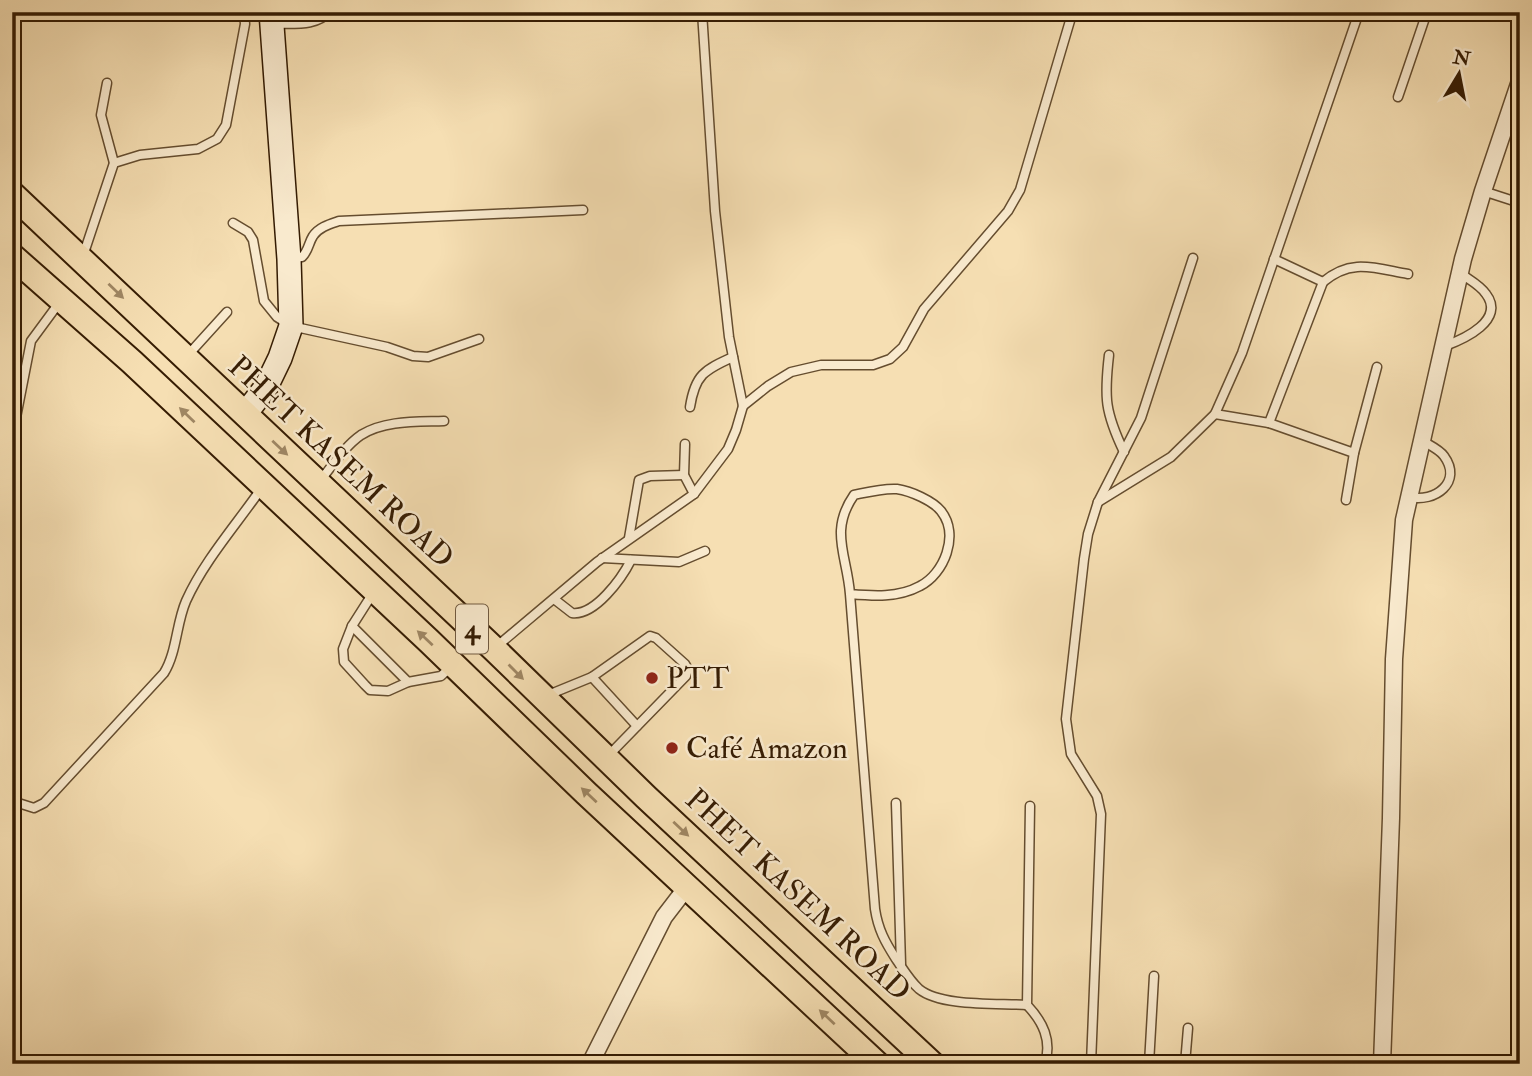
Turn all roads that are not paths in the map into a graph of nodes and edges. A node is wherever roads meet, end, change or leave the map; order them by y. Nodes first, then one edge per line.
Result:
1 (244, 12) edge
2 (311, 12) edge
3 (329, 12) edge
4 (702, 12) edge
5 (1359, 12) edge
6 (1427, 12) edge
7 (1072, 15) dead end
8 (271, 18) edge
9 (312, 23) junction
10 (1520, 81) edge
11 (107, 83) dead end
12 (1398, 97) dead end
13 (114, 163) junction
14 (1483, 191) junction
15 (12, 194) edge
16 (1520, 203) edge
17 (583, 210) dead end
18 (233, 223) dead end
19 (12, 256) edge
20 (1193, 258) dead end
21 (82, 259) junction
22 (289, 259) junction
23 (1274, 260) junction
24 (1460, 273) junction
25 (1408, 274) dead end
26 (1323, 282) junction
27 (61, 301) junction
28 (227, 312) dead end
29 (291, 326) junction
30 (480, 339) dead end
31 (1443, 347) junction
32 (1109, 355) dead end
33 (186, 357) junction
34 (733, 357) junction
35 (1377, 367) dead end
36 (743, 406) junction
37 (690, 407) dead end
38 (245, 414) junction
39 (1215, 414) junction
40 (444, 421) dead end
41 (1269, 423) junction
42 (12, 438) edge
43 (1421, 440) junction
44 (685, 444) dead end
45 (1124, 452) junction
46 (1354, 453) junction
47 (684, 475) junction
48 (318, 483) junction
49 (263, 487) junction
50 (694, 494) junction
51 (1408, 497) junction
52 (1346, 500) dead end
53 (1098, 502) junction
54 (629, 538) junction
55 (705, 551) dead end
56 (602, 558) junction
57 (631, 560) junction
58 (374, 590) junction
59 (850, 594) junction
60 (554, 599) junction
61 (352, 626) junction
62 (494, 649) junction
63 (454, 665) junction
64 (592, 677) junction
65 (408, 682) junction
66 (542, 698) junction
67 (637, 726) junction
68 (606, 758) junction
69 (12, 801) edge
70 (896, 803) dead end
71 (1030, 806) dead end
72 (687, 887) junction
73 (901, 967) junction
74 (1154, 976) dead end
75 (1027, 1005) junction
76 (1188, 1028) dead end
77 (590, 1064) edge
78 (877, 1064) edge
79 (932, 1064) edge
80 (1045, 1064) edge
81 (1091, 1064) edge
82 (1149, 1064) edge
83 (1185, 1064) edge
84 (1382, 1064) edge

1 - 13 lane
2 - 9 lane
3 - 9 lane
4 - 34 lane
5 - 23 lane
6 - 12 lane
7 - 36 lane
8 - 9 lane
8 - 22 street
10 - 14 street
11 - 13 lane
13 - 21 lane
14 - 16 lane
14 - 24 street
15 - 21 main road, PHET KASEM ROAD / 4
17 - 22 lane
18 - 29 lane
19 - 27 main road, 4
20 - 45 lane
21 -> 33 main road, PHET KASEM ROAD / 4
22 - 29 street
23 - 26 lane
23 - 39 lane
24 - 31 street
24 - 31 lane
25 - 26 lane
26 - 41 lane
27 - 42 lane
49 -> 27 main road, 4
28 - 33 lane
29 - 30 lane
29 - 38 street
31 - 43 street
32 - 45 lane
33 - 38 main road, PHET KASEM ROAD / 4
34 - 36 lane
34 - 37 lane
35 - 46 lane
36 - 50 lane
38 -> 48 main road, PHET KASEM ROAD / 4
39 - 41 lane
39 - 53 lane
40 - 48 lane
41 - 46 lane
43 - 51 street
43 - 51 lane
44 - 47 lane
45 - 53 lane
46 - 52 lane
47 - 50 lane
47 - 54 lane
48 - 62 main road, PHET KASEM ROAD / 4
49 - 58 main road, 4
49 - 69 lane
50 - 54 lane
51 - 84 street
53 - 81 lane
54 - 56 lane
55 - 57 lane
56 - 57 lane
56 - 60 lane
57 - 60 lane
58 - 61 lane
63 -> 58 main road, 4
59 - 59 lane
59 - 73 lane
60 - 62 lane
61 - 65 lane
61 - 65 lane
62 -> 66 main road, PHET KASEM ROAD / 4
63 - 65 lane
72 -> 63 main road, 4
64 - 66 lane
64 - 67 lane
64 - 67 lane
66 - 68 main road, PHET KASEM ROAD / 4
67 - 68 lane
68 -> 79 main road, PHET KASEM ROAD / 4
70 - 73 lane
71 - 75 lane
72 - 77 street
78 -> 72 main road, 4
73 - 75 lane
74 - 82 lane
75 - 80 lane
76 - 83 lane

